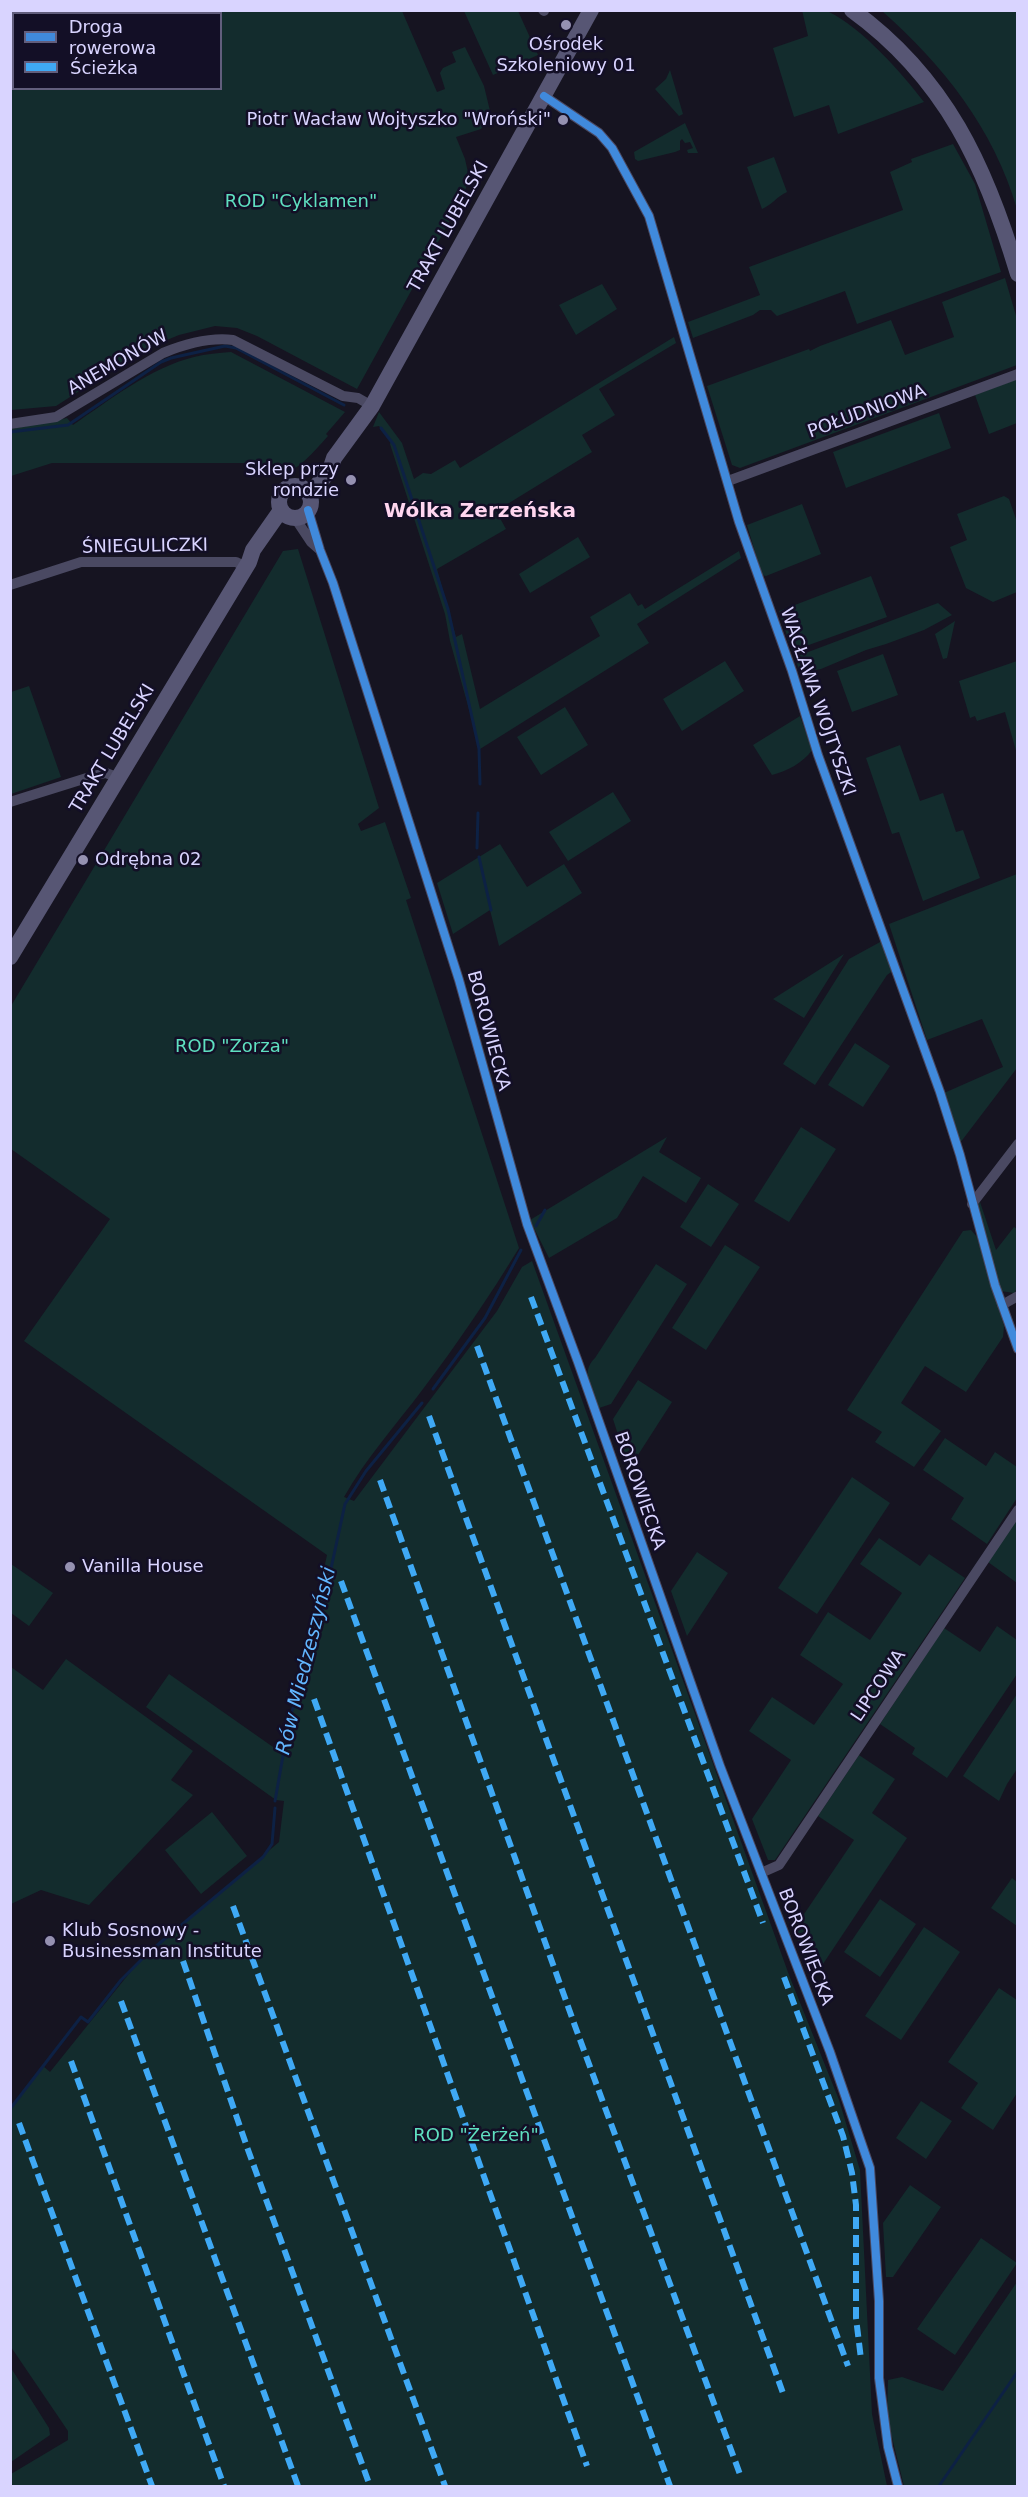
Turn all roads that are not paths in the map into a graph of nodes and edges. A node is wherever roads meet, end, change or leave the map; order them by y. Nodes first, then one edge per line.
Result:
1 (591, 10) edge
2 (852, 10) edge
3 (544, 96) junction
4 (1017, 274) edge
5 (1017, 374) edge
6 (372, 406) junction
7 (10, 424) edge
8 (728, 481) junction
9 (297, 506) junction
10 (247, 565) junction
11 (10, 585) edge
12 (119, 778) junction
13 (10, 802) edge
14 (10, 957) edge
15 (1017, 1144) edge
16 (972, 1204) junction
17 (1017, 1296) edge
18 (1002, 1305) junction
19 (1017, 1349) edge
20 (1017, 1510) edge
21 (761, 1873) junction
22 (898, 2487) edge

1 - 3 street, TRAKT LUBELSKI
2 - 4 street
3 - 6 street, TRAKT LUBELSKI
3 - 8 street, WACŁAWA WOJTYSZKI
5 - 8 street, POŁUDNIOWA
6 - 7 street, ANEMONÓW
6 - 9 street, TRAKT LUBELSKI
8 - 16 street, WACŁAWA WOJTYSZKI
9 - 10 street, TRAKT LUBELSKI
9 - 21 street, BOROWIECKA
10 - 11 street, ŚNIEGULICZKI
10 - 12 street, TRAKT LUBELSKI
12 - 13 street
12 - 14 street, TRAKT LUBELSKI
15 - 16 street
16 - 18 street, WACŁAWA WOJTYSZKI
17 - 18 street
18 - 19 street, WACŁAWA WOJTYSZKI
20 - 21 street, LIPCOWA
21 - 22 street, BOROWIECKA

